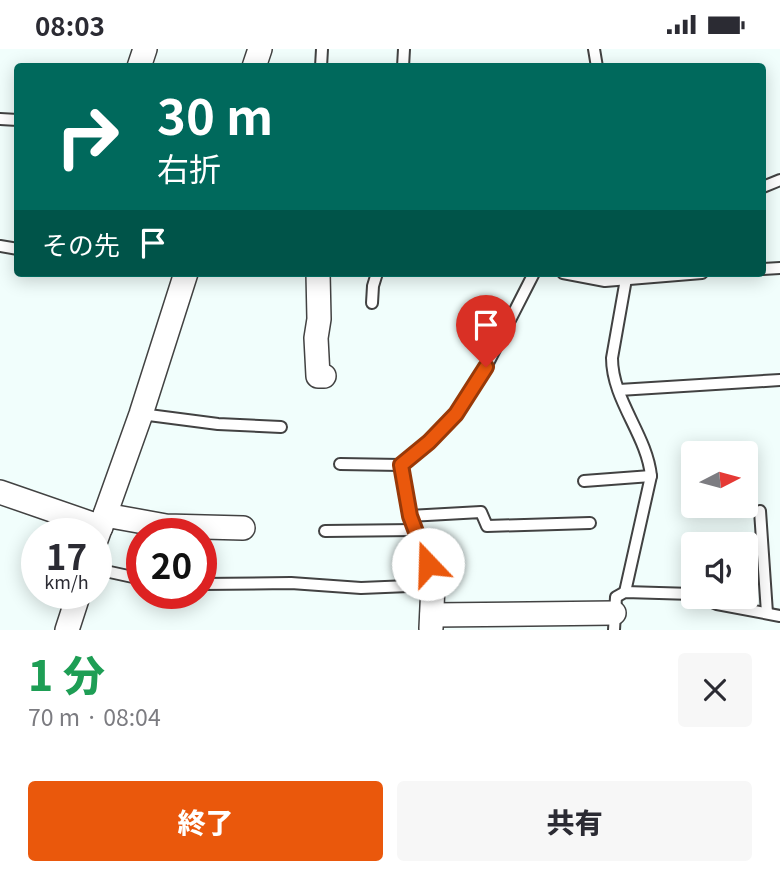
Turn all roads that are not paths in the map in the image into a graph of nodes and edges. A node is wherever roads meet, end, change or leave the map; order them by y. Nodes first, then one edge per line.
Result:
1 (185, 277) edge
2 (318, 277) edge
3 (376, 277) edge
4 (532, 277) edge
5 (599, 277) edge
6 (651, 277) edge
7 (626, 279) junction
8 (372, 303) dead end
9 (324, 376) dead end
10 (780, 380) edge
11 (619, 390) junction
12 (141, 414) junction
13 (281, 426) dead end
14 (340, 464) dead end
15 (401, 465) junction
16 (651, 477) junction
17 (584, 481) dead end
18 (0, 492) edge
19 (760, 511) dead end
20 (410, 516) junction
21 (75, 518) edge
22 (104, 518) edge
23 (590, 523) dead end
24 (112, 527) edge
25 (243, 527) dead end
26 (415, 530) junction
27 (325, 531) dead end
28 (217, 584) edge
29 (433, 585) junction
30 (625, 592) junction
31 (681, 594) edge
32 (74, 609) edge
33 (745, 609) edge
34 (767, 613) junction
35 (780, 615) edge
36 (614, 621) edge
37 (432, 622) edge
38 (67, 630) edge

1 - 12 street
2 - 9 street
3 - 8 lane
4 - 15 lane
5 - 7 lane
6 - 7 lane
7 - 11 lane
10 - 11 lane
11 - 16 lane
12 - 13 lane
12 - 22 street
14 - 15 lane
15 - 20 lane
16 - 17 lane
16 - 30 lane
18 - 21 street
19 - 34 lane
20 - 23 lane
20 - 26 lane
24 - 25 street
26 - 27 lane
26 - 29 lane
28 - 29 lane
29 - 37 street
30 - 31 lane
30 - 36 lane
32 - 38 street
33 - 34 lane
34 - 35 lane
36 - 37 street

